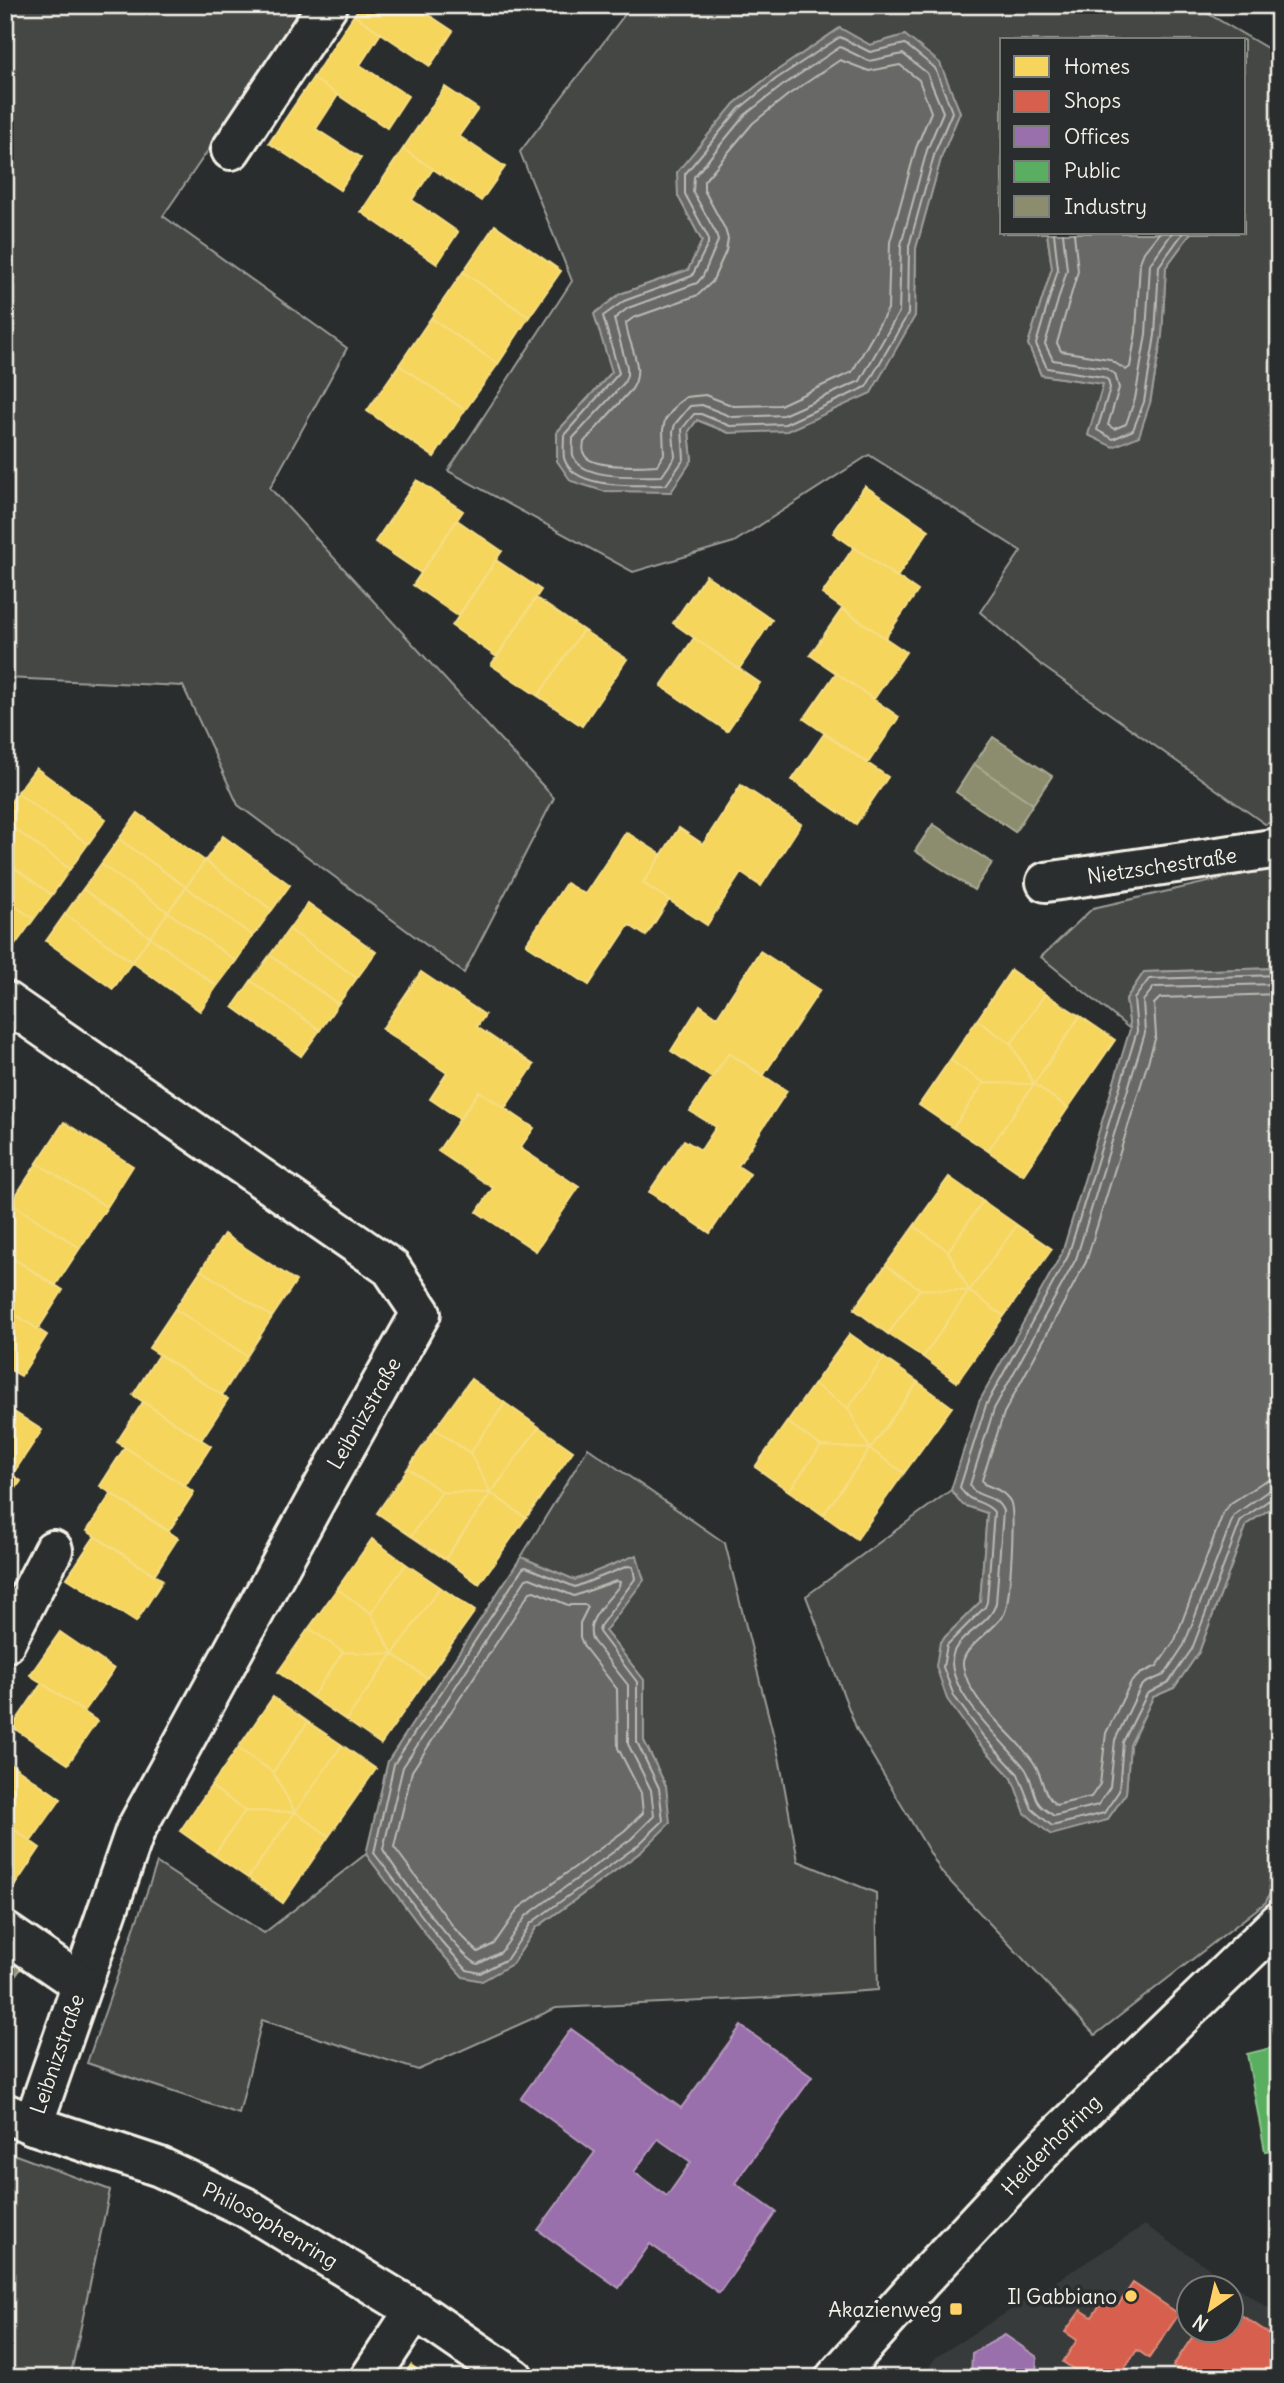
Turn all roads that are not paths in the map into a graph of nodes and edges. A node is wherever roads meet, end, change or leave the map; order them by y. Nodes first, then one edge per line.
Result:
1 (328, 5) edge
2 (231, 150) dead end
3 (1279, 848) edge
4 (1046, 882) dead end
5 (5, 1000) edge
6 (53, 1550) dead end
7 (5, 1643) edge
8 (1279, 1922) edge
9 (5, 1933) edge
10 (81, 1984) junction
11 (19, 2119) edge
12 (415, 2310) junction
13 (370, 2378) edge
14 (514, 2378) edge
15 (835, 2378) edge

1 - 2 street
3 - 4 street, Nietzschestraße
5 - 10 street, Leibnizstraße
6 - 7 street
8 - 15 street, Heiderhofring
9 - 10 street, Leibnizstraße
10 - 11 street, Leibnizstraße
11 - 12 street, Philosophenring
12 - 13 street
12 - 14 street, Philosophenring

